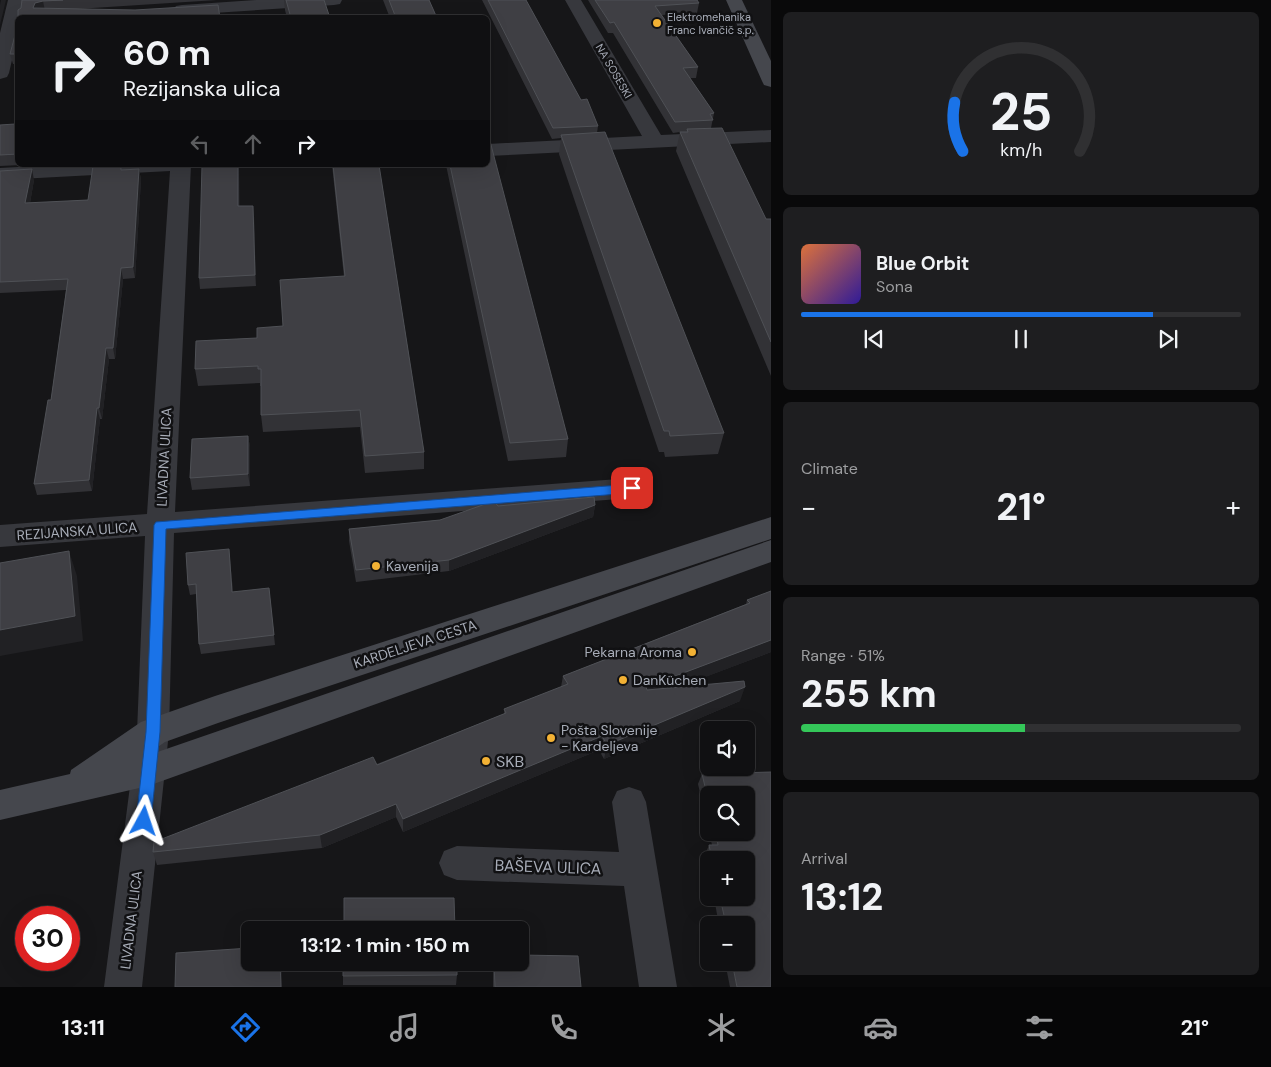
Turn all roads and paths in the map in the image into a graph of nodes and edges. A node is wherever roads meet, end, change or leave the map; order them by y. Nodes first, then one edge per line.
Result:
1 (16, 0) edge
2 (334, 0) edge
3 (572, 0) edge
4 (734, 0) edge
5 (168, 10) edge
6 (15, 15) edge
7 (15, 19) edge
8 (0, 73) edge
9 (771, 81) edge
10 (771, 136) edge
11 (655, 142) junction
12 (490, 150) edge
13 (138, 167) edge
14 (181, 167) edge
15 (0, 174) edge
16 (632, 488) dead end
17 (160, 525) junction
18 (771, 528) edge
19 (0, 536) edge
20 (771, 551) edge
21 (153, 732) junction
22 (148, 771) junction
23 (72, 788) junction
24 (629, 802) dead end
25 (0, 805) edge
26 (457, 863) dead end
27 (640, 870) junction
28 (123, 987) edge
29 (658, 987) edge

1 - 6 street
2 - 5 street
3 - 11 street, NA SOSESKI
4 - 9 street
7 - 8 street
10 - 11 street
11 - 12 street
13 - 15 street
14 - 17 street, LIVADNA ULICA
16 - 17 street, REZIJANSKA ULICA
17 - 19 street, REZIJANSKA ULICA
17 - 21 street, LIVADNA ULICA
18 - 21 street, KARDELJEVA CESTA
20 - 22 street, KARDELJEVA CESTA
21 - 22 street, LIVADNA ULICA
21 - 23 street, KARDELJEVA CESTA
22 - 23 street, KARDELJEVA CESTA
22 - 28 street, LIVADNA ULICA
23 - 25 street, KARDELJEVA CESTA
24 - 27 street
26 - 27 street, BAŠEVA ULICA
27 - 29 street

